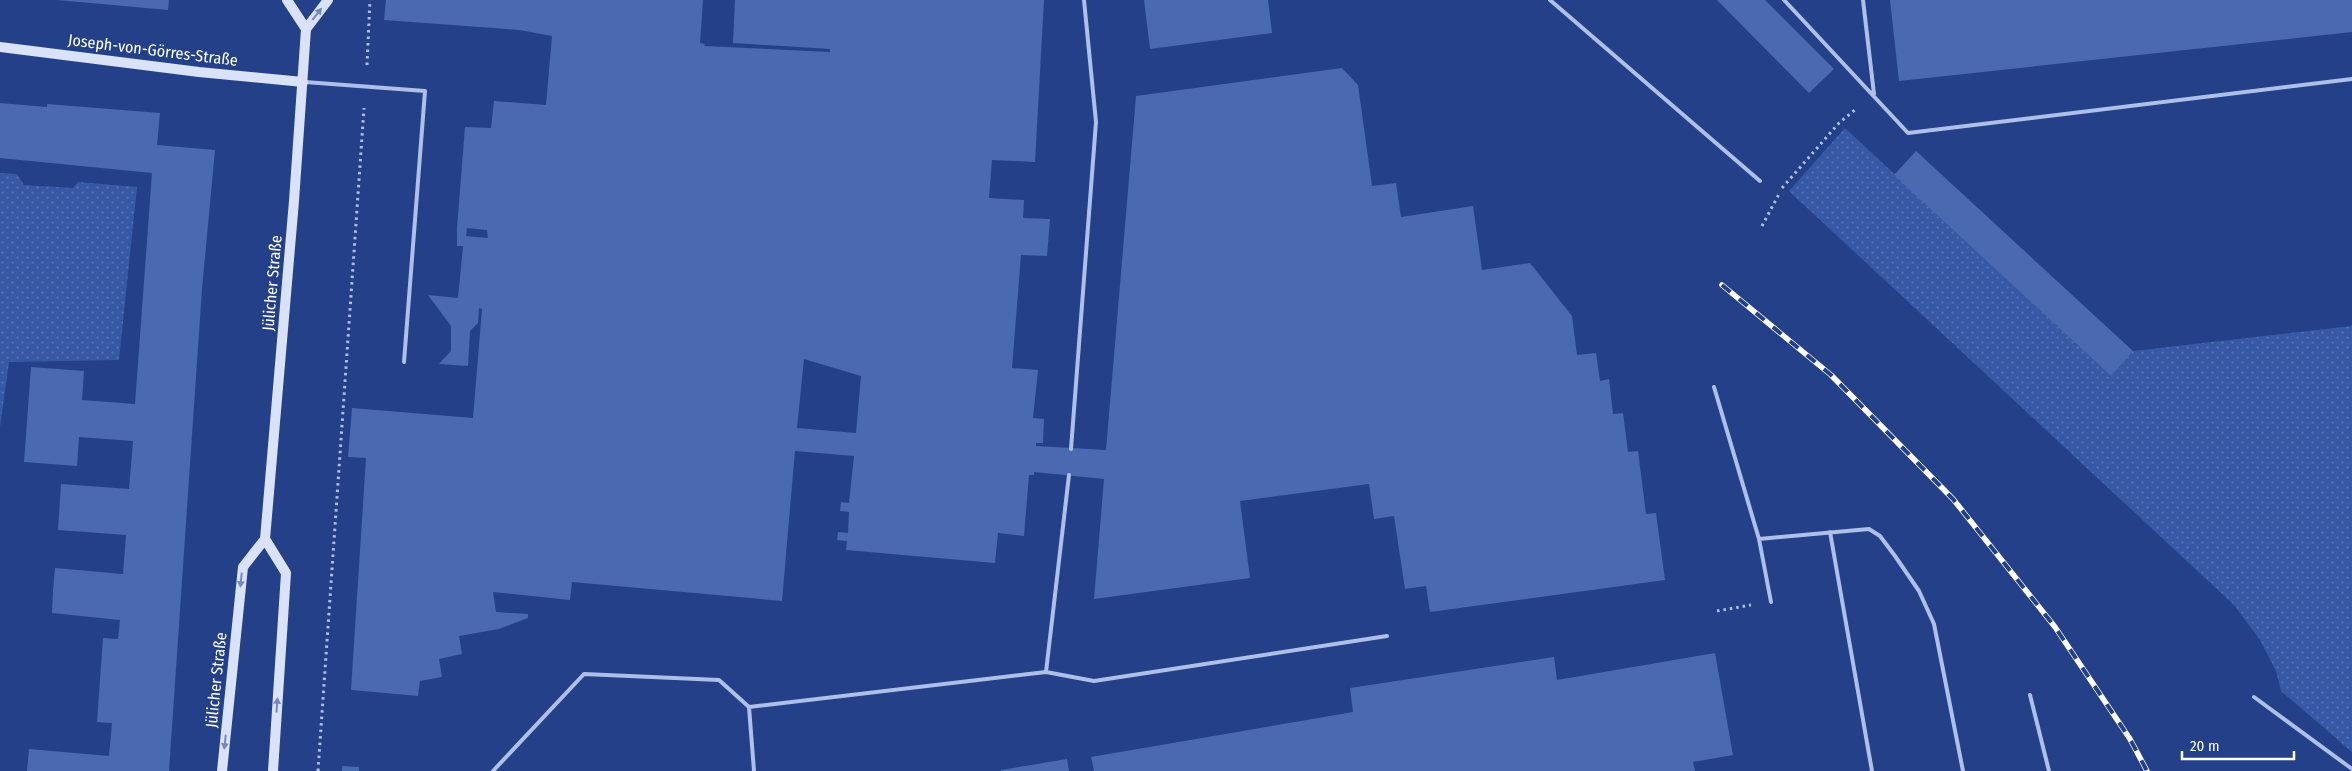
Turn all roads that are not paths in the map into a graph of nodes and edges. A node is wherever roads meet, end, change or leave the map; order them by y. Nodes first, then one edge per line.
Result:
1 (287, 0) edge
2 (328, 0) edge
3 (1084, 0) edge
4 (1550, 0) edge
5 (1784, 0) edge
6 (1863, 0) edge
7 (306, 29) junction
8 (0, 48) edge
9 (2352, 79) edge
10 (303, 82) junction
11 (1874, 94) junction
12 (1760, 181) dead end
13 (404, 362) dead end
14 (1714, 387) dead end
15 (1071, 448) dead end
16 (1068, 475) dead end
17 (1830, 532) junction
18 (265, 539) junction
19 (1759, 539) junction
20 (1771, 602) road end
21 (1387, 636) dead end
22 (1046, 672) junction
23 (2030, 695) dead end
24 (2254, 697) dead end
25 (748, 707) junction
26 (2352, 769) edge
27 (222, 771) edge
28 (273, 771) edge
29 (493, 771) edge
30 (754, 771) edge
31 (1872, 771) edge
32 (1963, 771) edge
33 (2049, 771) edge

1 - 7 main road
7 -> 2 main road
3 - 15 lane
4 - 12 lane
5 - 11 lane
6 - 11 lane
7 - 10 main road, Jülicher Straße
8 - 10 main road, Joseph-von-Görres-Straße
9 - 11 lane
10 - 13 lane
10 - 18 main road, Jülicher Straße
14 - 19 lane
16 - 22 lane
17 - 19 lane
17 - 31 lane
17 - 32 lane
18 -> 27 main road, Jülicher Straße
28 -> 18 main road
19 - 20 lane
21 - 22 lane
22 - 25 lane
23 - 33 lane
24 - 26 lane
25 - 29 lane
25 - 30 lane

